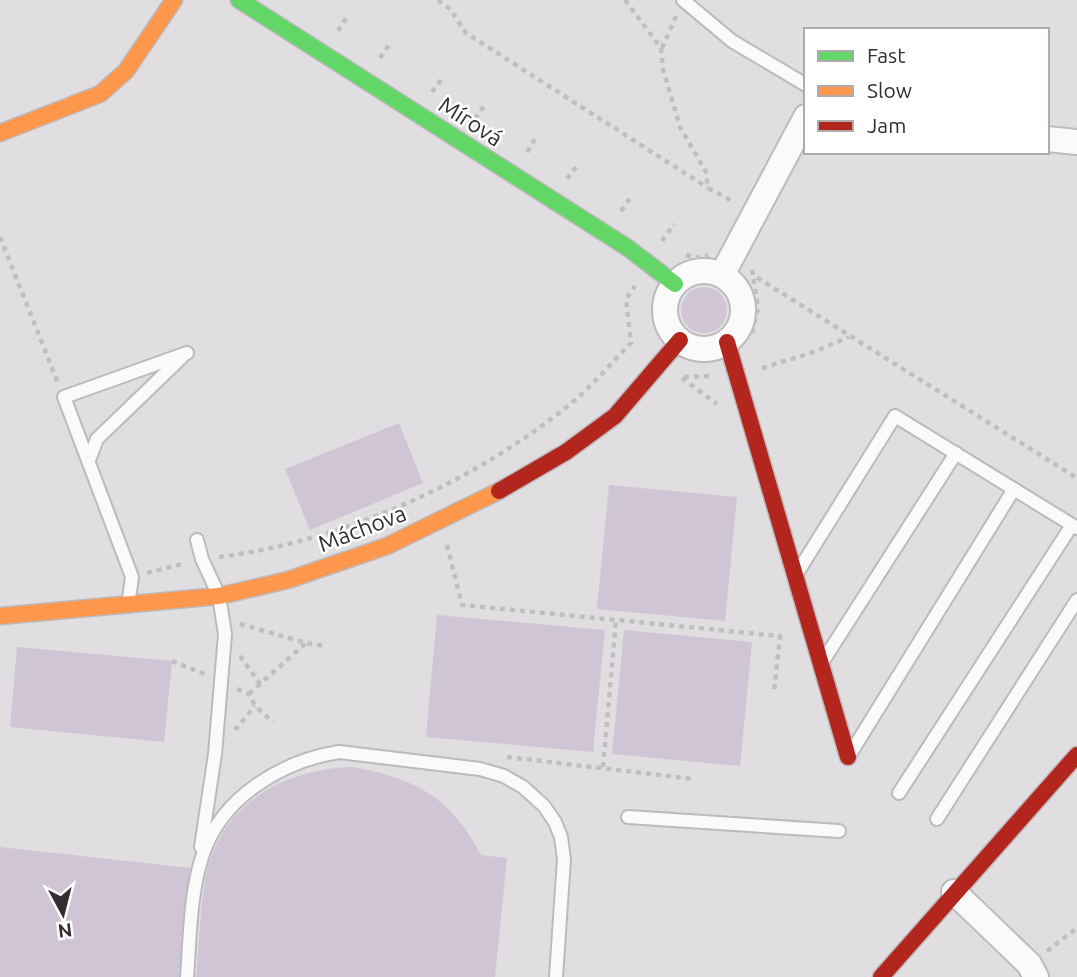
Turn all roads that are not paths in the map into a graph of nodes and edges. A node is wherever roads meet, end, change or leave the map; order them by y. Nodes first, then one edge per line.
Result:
1 (174, 0) edge
2 (239, 0) edge
3 (683, 0) edge
4 (804, 84) edge
5 (804, 121) edge
6 (0, 133) edge
7 (1049, 139) edge
8 (1077, 142) edge
9 (722, 275) junction
10 (675, 285) junction
11 (680, 340) junction
12 (727, 342) junction
13 (956, 453) junction
14 (89, 460) junction
15 (1014, 489) junction
16 (1074, 527) edge
17 (197, 540) dead end
18 (795, 576) junction
19 (219, 596) junction
20 (1077, 600) edge
21 (128, 606) junction
22 (0, 617) edge
23 (821, 664) junction
24 (1077, 755) edge
25 (848, 757) joint
26 (899, 793) dead end
27 (628, 817) dead end
28 (937, 819) dead end
29 (839, 831) dead end
30 (196, 878) junction
31 (954, 891) junction
32 (187, 977) edge
33 (556, 977) edge
34 (881, 977) edge
35 (1036, 977) edge

1 - 6 street
2 - 10 street, Mírová
3 - 4 lane
5 - 9 street
7 - 8 street
9 - 10 street
9 - 12 street
10 - 11 street
11 - 12 street
11 - 19 street, Máchova
12 - 18 street
13 - 15 lane
13 - 18 lane
13 - 23 lane
14 - 14 lane
14 - 21 lane
15 - 16 lane
15 - 25 lane
16 - 26 lane
17 - 19 lane
18 - 23 street
19 - 21 street, Máchova
19 - 30 lane
20 - 28 lane
21 - 22 street, Máchova
23 - 25 street
24 - 31 street
27 - 29 lane
30 - 32 lane
30 - 33 lane
31 - 34 street
31 - 35 street

